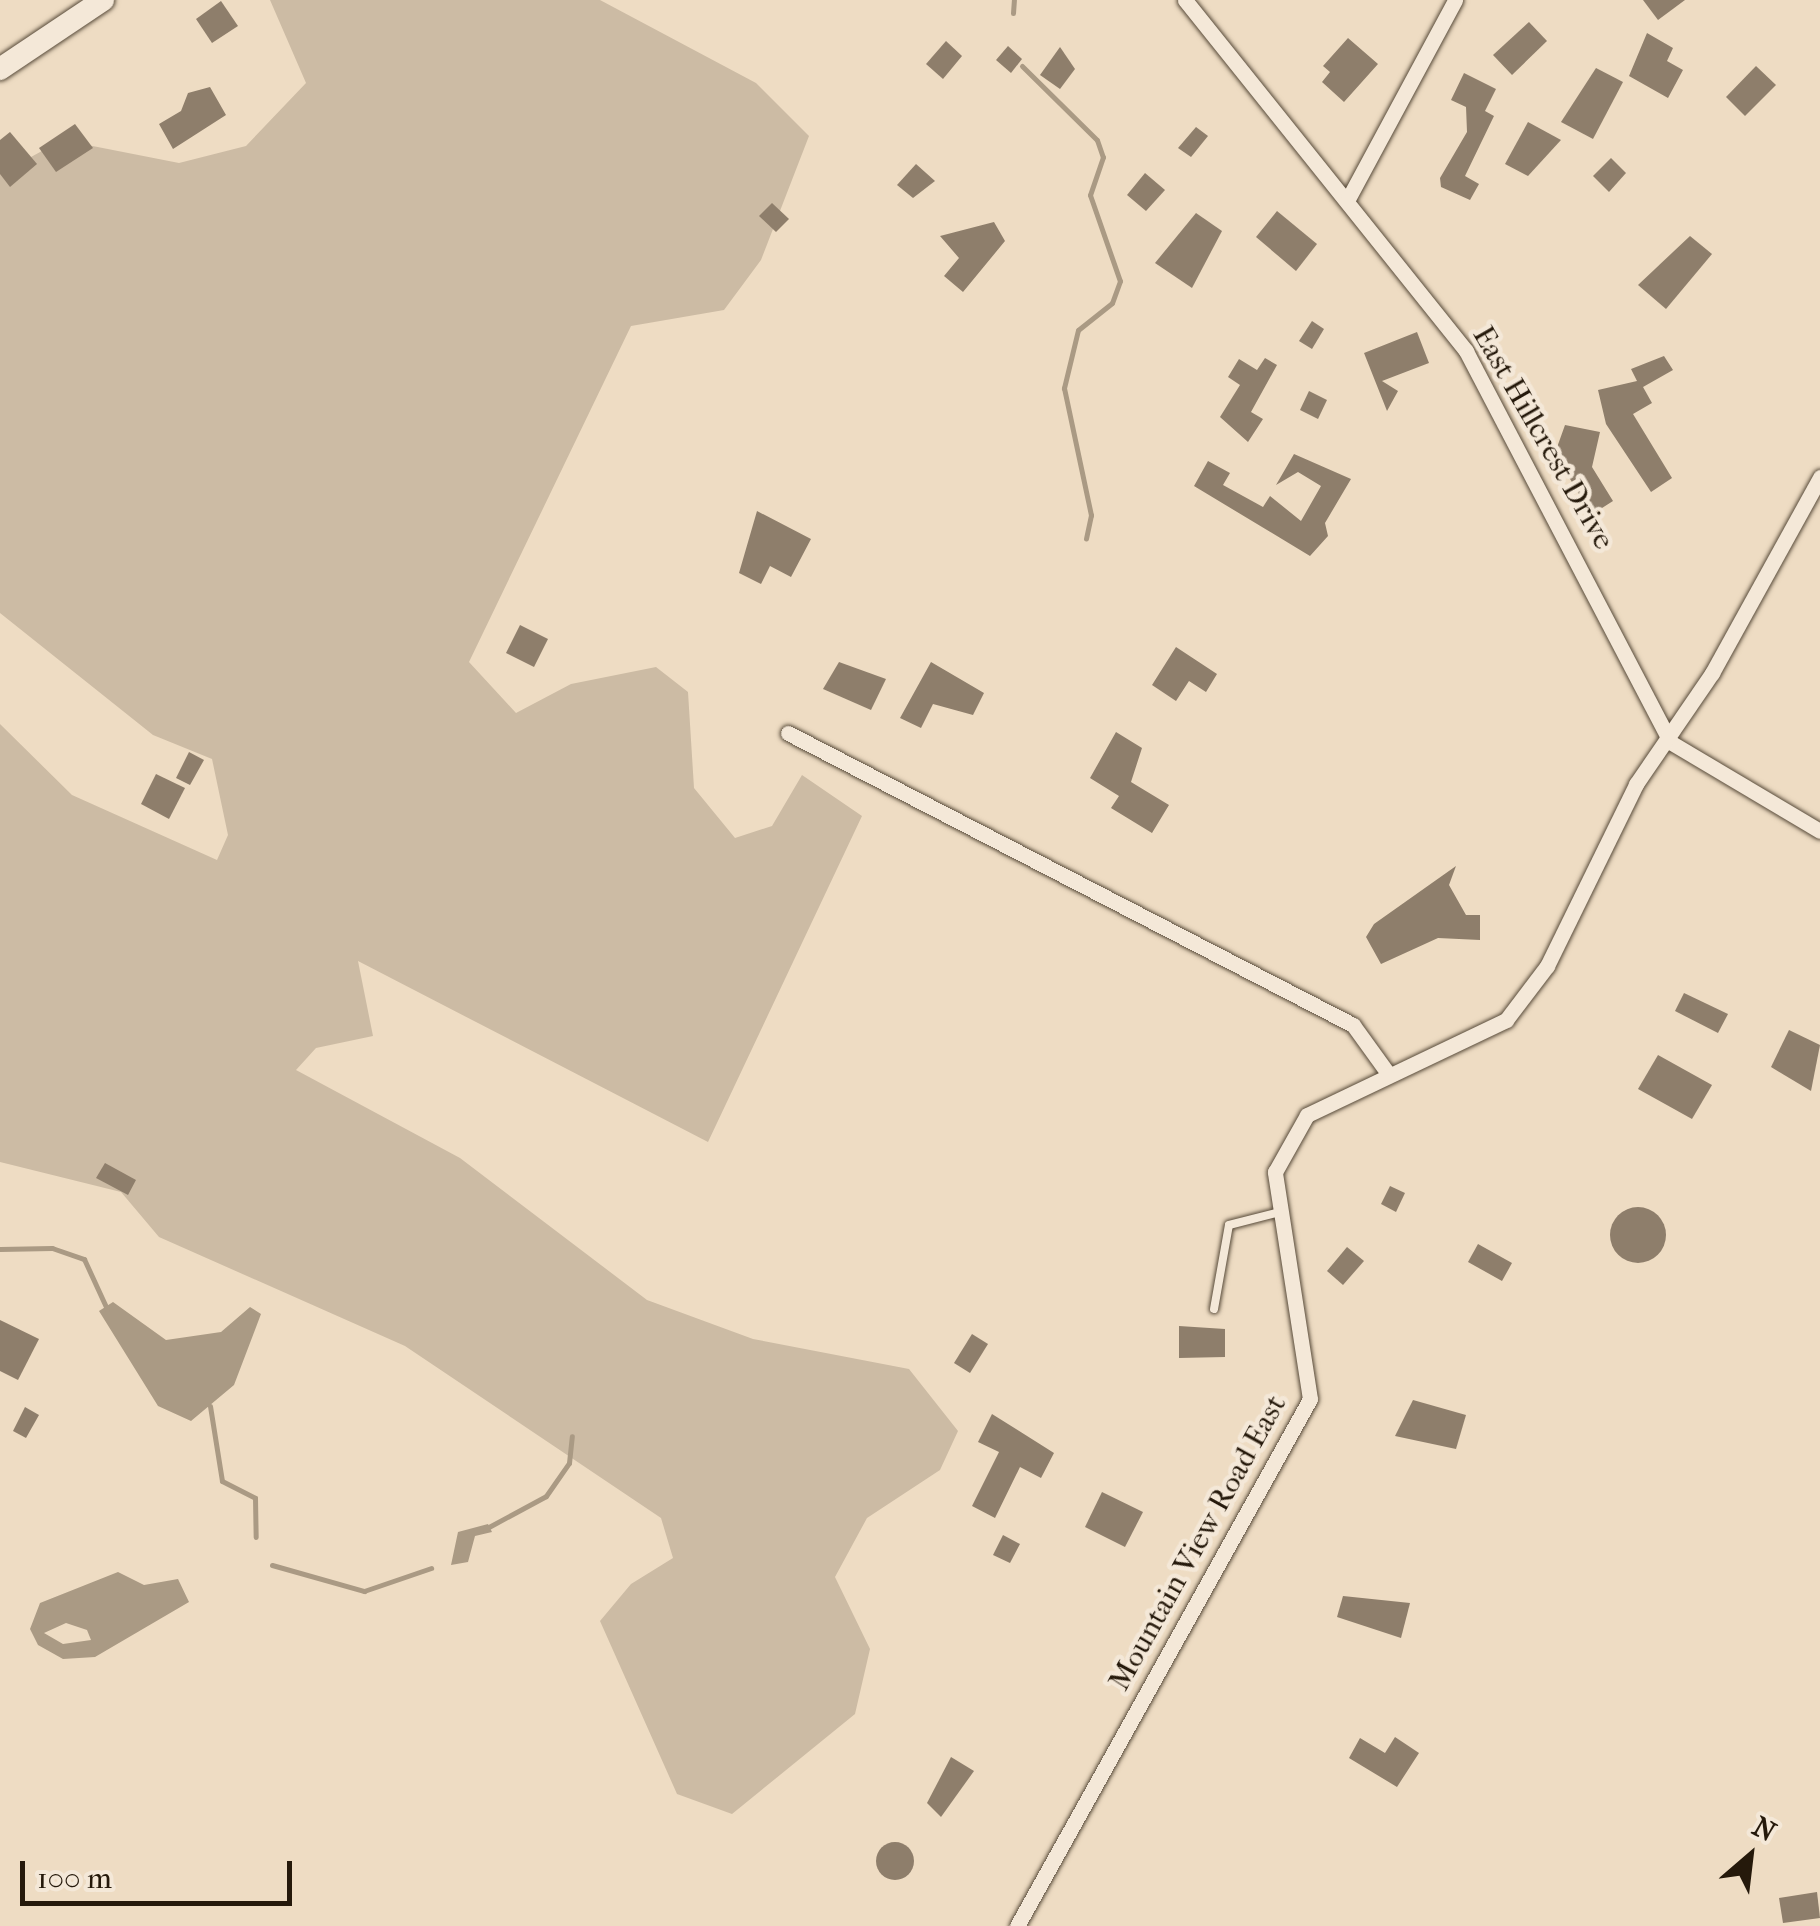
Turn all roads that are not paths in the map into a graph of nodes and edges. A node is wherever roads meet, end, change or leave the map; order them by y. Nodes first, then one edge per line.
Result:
1 (104, 0) edge
2 (1186, 0) edge
3 (1454, 0) edge
4 (0, 69) edge
5 (1348, 199) junction
6 (1820, 477) edge
7 (788, 733) dead end
8 (1670, 742) junction
9 (1820, 832) edge
10 (1387, 1072) junction
11 (1280, 1212) junction
12 (1214, 1308) dead end
13 (1017, 1926) edge

1 - 4 main road
2 - 5 street, East Hillcrest Drive
3 - 5 street
5 - 8 street, East Hillcrest Drive
6 - 8 street, Mountain View Road East
7 - 10 street
8 - 9 street
8 - 10 street, Mountain View Road East
10 - 11 street, Mountain View Road East
11 - 12 lane
11 - 13 street, Mountain View Road East

